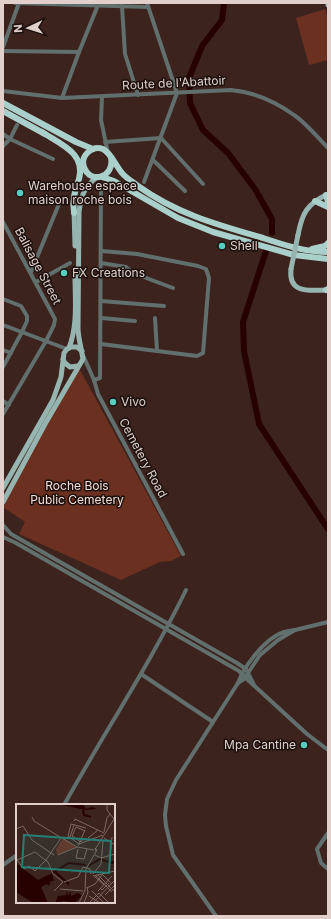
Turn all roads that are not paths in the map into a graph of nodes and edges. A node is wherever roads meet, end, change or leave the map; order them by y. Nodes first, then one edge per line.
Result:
1 (15, 3) edge
2 (19, 3) edge
3 (98, 5) junction
4 (147, 5) edge
5 (122, 6) junction
6 (3, 47) edge
7 (3, 51) edge
8 (79, 52) junction
9 (3, 92) edge
10 (179, 92) junction
11 (138, 95) junction
12 (102, 97) junction
13 (62, 98) junction
14 (3, 103) edge
15 (3, 111) edge
16 (17, 125) dead end
17 (42, 132) junction
18 (3, 134) edge
19 (161, 138) junction
20 (10, 139) junction
21 (105, 142) junction
22 (3, 146) edge
23 (95, 148) junction
24 (328, 148) edge
25 (110, 156) junction
26 (53, 159) dead end
27 (153, 160) junction
28 (83, 161) junction
29 (84, 169) junction
30 (99, 177) junction
31 (144, 182) dead end
32 (101, 184) dead end
33 (203, 184) dead end
34 (185, 191) dead end
35 (327, 195) edge
36 (315, 201) junction
37 (328, 202) edge
38 (59, 204) dead end
39 (328, 207) edge
40 (74, 212) junction
41 (3, 223) edge
42 (328, 243) edge
43 (303, 250) junction
44 (101, 251) junction
45 (328, 252) edge
46 (328, 259) edge
47 (70, 263) dead end
48 (101, 263) junction
49 (31, 272) junction
50 (36, 282) junction
51 (173, 288) dead end
52 (327, 289) edge
53 (3, 299) edge
54 (101, 301) junction
55 (164, 306) dead end
56 (101, 318) junction
57 (155, 318) dead end
58 (135, 322) dead end
59 (3, 325) edge
60 (22, 332) junction
61 (46, 341) junction
62 (53, 344) junction
63 (101, 344) junction
64 (68, 348) junction
65 (3, 350) edge
66 (157, 351) junction
67 (11, 353) junction
68 (83, 354) junction
69 (63, 356) junction
70 (79, 365) junction
71 (3, 367) edge
72 (90, 368) junction
73 (94, 380) junction
74 (3, 401) edge
75 (8, 405) junction
76 (3, 414) edge
77 (3, 488) edge
78 (3, 502) edge
79 (3, 525) edge
80 (3, 537) edge
81 (183, 554) dead end
82 (186, 590) dead end
83 (328, 622) edge
84 (169, 624) junction
85 (166, 629) junction
86 (245, 673) junction
87 (141, 674) junction
88 (213, 722) junction
89 (328, 750) edge
90 (65, 804) edge
91 (328, 833) edge
92 (16, 856) edge
93 (3, 866) edge
94 (328, 868) edge
95 (216, 916) edge

1 - 2 street
2 - 3 street
2 - 6 street
3 - 5 street
3 - 8 street
4 - 5 street
4 - 10 street
5 - 11 street
7 - 8 street
8 - 13 street
9 - 13 street, Route de l'Abattoir
10 - 11 street, Route de l'Abattoir
10 - 19 street
10 - 24 street, Route de l'Abattoir
11 - 12 street, Route de l'Abattoir
12 - 13 street, Route de l'Abattoir
12 - 21 street
14 - 23 highway
15 - 17 highway
16 - 20 street
17 - 28 highway
17 - 40 highway
18 - 20 street
19 - 21 street
19 - 27 street
19 - 33 street
20 - 22 street
20 - 26 street
21 - 23 street
21 - 25 street
23 - 25 highway
23 - 28 highway
25 - 30 highway
25 - 43 highway
27 - 31 street
27 - 34 street
28 - 29 highway
29 - 30 highway
29 - 40 main road
30 - 46 highway
30 - 68 main road
32 - 44 street
35 - 36 main road
35 - 37 highway
36 - 39 highway
36 - 52 main road, bridge
38 - 49 street
40 - 64 main road
41 - 49 street, Balisage Street
42 - 43 highway
43 - 45 highway
44 - 48 street
44 - 66 street
47 - 50 street
48 - 51 street
48 - 54 street
49 - 50 street, Balisage Street
50 - 61 street, Balisage Street
53 - 60 street
54 - 55 street
54 - 56 street
56 - 58 street
56 - 63 street
57 - 66 street
59 - 60 street
60 - 61 street
60 - 67 street
61 - 62 street
61 - 75 street, Balisage Street
62 - 64 street
62 - 69 street
63 - 66 street
63 - 73 street
64 - 68 main road
64 - 69 main road
65 - 67 street
67 - 71 street
68 - 70 main road
68 - 72 street, Cemetery Road
69 - 70 main road
69 - 77 main road
70 - 72 street
70 - 78 main road
72 - 73 street, Cemetery Road
73 - 81 street, Cemetery Road
74 - 75 street
75 - 76 street, Balisage Street
79 - 84 street
80 - 85 street
82 - 84 street
83 - 86 street
84 - 85 street
84 - 86 street
85 - 86 street
85 - 87 street
86 - 88 street
86 - 89 street
87 - 88 street
87 - 90 street
88 - 95 street
91 - 94 street
92 - 93 street

